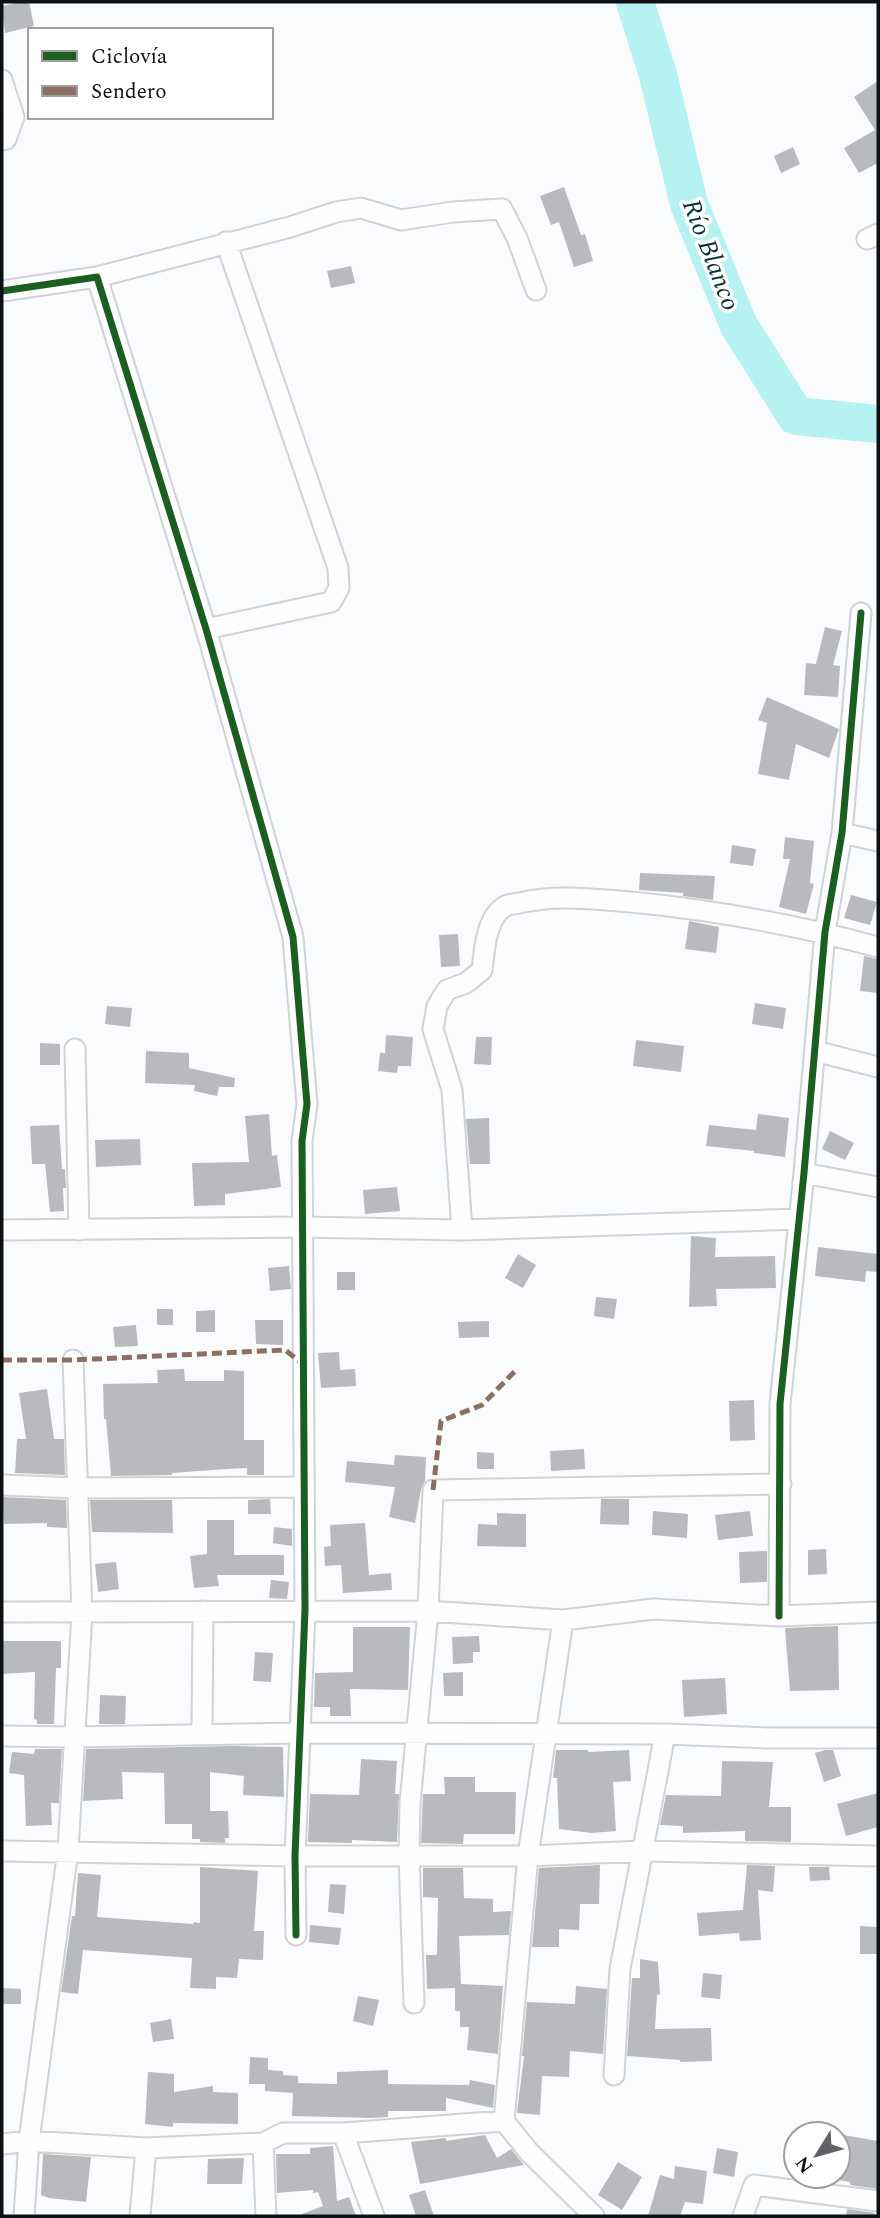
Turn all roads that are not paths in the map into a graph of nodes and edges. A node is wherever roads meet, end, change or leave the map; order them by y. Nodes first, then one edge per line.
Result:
1 (2, 80) edge
2 (2, 140) edge
3 (226, 242) junction
4 (97, 277) junction
5 (536, 290) dead end
6 (2, 291) edge
7 (861, 613) dead end
8 (206, 629) junction
9 (842, 833) junction
10 (878, 841) edge
11 (825, 932) junction
12 (878, 947) edge
13 (75, 1049) dead end
14 (816, 1051) junction
15 (878, 1067) edge
16 (804, 1173) junction
17 (878, 1187) edge
18 (799, 1219) junction
19 (302, 1227) junction
20 (2, 1230) edge
21 (79, 1230) junction
22 (462, 1230) junction
23 (73, 1360) dead end
24 (781, 1484) junction
25 (2, 1485) edge
26 (304, 1486) junction
27 (78, 1488) junction
28 (305, 1611) junction
29 (428, 1611) junction
30 (2, 1612) edge
31 (203, 1612) junction
32 (878, 1612) edge
33 (82, 1613) junction
34 (779, 1616) junction
35 (563, 1620) junction
36 (300, 1733) junction
37 (417, 1734) junction
38 (545, 1734) junction
39 (664, 1734) junction
40 (202, 1735) junction
41 (2, 1736) edge
42 (73, 1737) junction
43 (878, 1738) edge
44 (68, 1850) junction
45 (2, 1851) edge
46 (643, 1851) junction
47 (409, 1855) junction
48 (295, 1856) junction
49 (528, 1856) junction
50 (878, 1856) edge
51 (296, 1935) dead end
52 (414, 2003) dead end
53 (614, 2076) dead end
54 (504, 2121) junction
55 (343, 2133) junction
56 (29, 2141) junction
57 (263, 2143) junction
58 (2, 2144) edge
59 (146, 2148) junction
60 (878, 2201) edge
61 (24, 2216) edge
62 (140, 2216) edge
63 (266, 2216) edge
64 (374, 2216) edge
65 (594, 2216) edge
66 (743, 2216) edge

1 - 2 street
3 - 4 street
3 - 5 street
3 - 8 street
4 - 6 street
4 - 8 street
7 - 9 street
8 - 19 street
9 - 10 street
9 - 11 street
11 - 12 street
11 - 14 street
11 - 22 street
13 - 21 street
14 - 15 street
14 - 16 street
16 - 17 street
16 - 18 street
18 - 22 street
18 - 24 street
19 - 21 street
19 - 22 street
19 - 26 street
20 - 21 street
23 - 27 street
24 - 29 street
24 - 34 street
25 - 27 street
26 - 27 street
26 - 28 street
27 - 33 street
28 - 29 street
28 - 31 street
28 - 36 street
29 - 35 street
29 - 37 street
30 - 33 street
31 - 33 street
31 - 40 street
32 - 34 street
33 - 42 street
34 - 35 street
35 - 38 street
36 - 37 street
36 - 40 street
36 - 48 street
37 - 38 street
37 - 47 street
38 - 39 street
38 - 49 street
39 - 43 street
39 - 46 street
40 - 42 street
41 - 42 street
42 - 44 street
44 - 45 street
44 - 48 street
44 - 56 street
46 - 49 street
46 - 50 street
46 - 53 street
47 - 48 street
47 - 49 street
47 - 52 street
48 - 51 street
49 - 54 street
54 - 55 street
54 - 65 street
55 - 57 street
55 - 64 street
56 - 58 street
56 - 59 street
56 - 61 street
57 - 59 street
57 - 63 street
59 - 62 street
60 - 66 street

